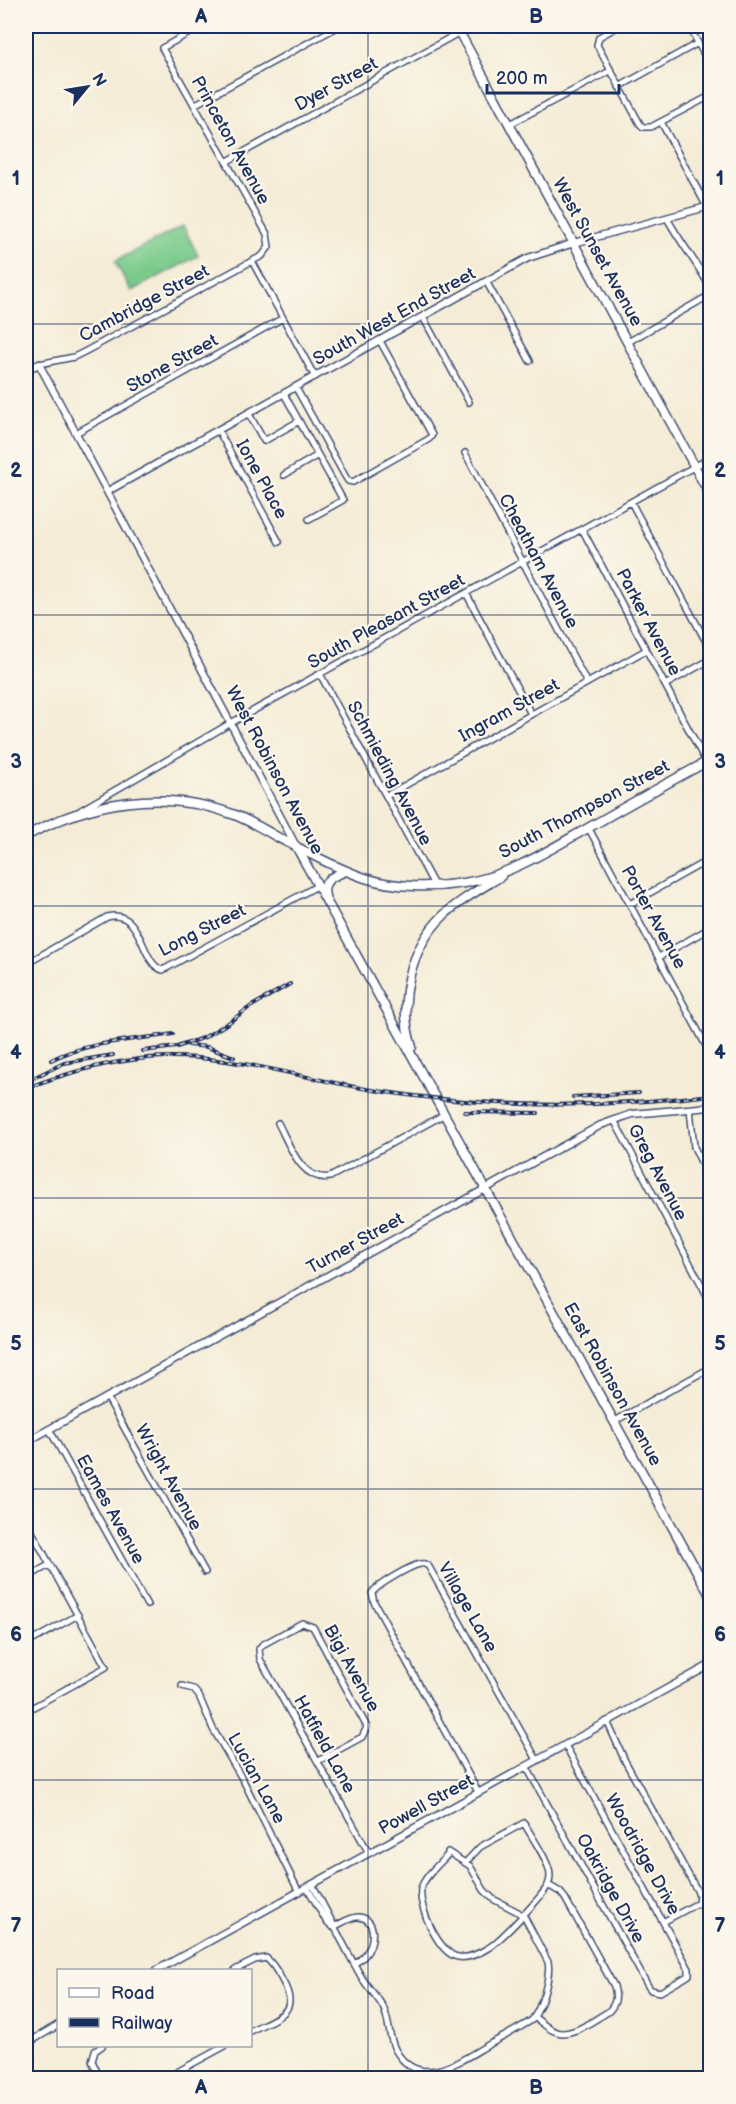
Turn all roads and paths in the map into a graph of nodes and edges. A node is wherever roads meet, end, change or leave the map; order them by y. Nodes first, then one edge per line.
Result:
1 (202, 26) edge
2 (339, 26) edge
3 (619, 26) edge
4 (688, 26) edge
5 (194, 27) edge
6 (458, 29) edge
7 (698, 43) junction
8 (711, 66) edge
9 (610, 70) junction
10 (619, 87) junction
11 (711, 96) edge
12 (194, 105) junction
13 (661, 122) junction
14 (510, 124) junction
15 (226, 162) junction
16 (709, 206) edge
17 (667, 218) junction
18 (574, 243) junction
19 (269, 247) joint
20 (252, 261) junction
21 (486, 281) junction
22 (711, 287) edge
23 (711, 295) edge
24 (423, 317) junction
25 (283, 318) junction
26 (380, 341) junction
27 (628, 342) junction
28 (530, 361) dead end
29 (39, 364) junction
30 (26, 370) edge
31 (315, 378) junction
32 (296, 388) junction
33 (284, 394) junction
34 (469, 402) dead end
35 (249, 414) junction
36 (299, 421) junction
37 (218, 430) junction
38 (76, 434) junction
39 (465, 453) dead end
40 (318, 455) junction
41 (711, 458) edge
42 (695, 467) junction
43 (284, 475) dead end
44 (108, 491) junction
45 (711, 495) edge
46 (631, 502) junction
47 (309, 519) dead end
48 (582, 529) junction
49 (279, 542) dead end
50 (523, 562) junction
51 (466, 593) junction
52 (711, 649) edge
53 (646, 650) junction
54 (711, 658) edge
55 (320, 674) junction
56 (588, 682) junction
57 (665, 685) junction
58 (531, 714) junction
59 (231, 723) junction
60 (708, 761) edge
61 (386, 796) junction
62 (77, 812) junction
63 (588, 827) junction
64 (26, 836) edge
65 (296, 846) junction
66 (711, 859) edge
67 (511, 869) junction
68 (346, 871) junction
69 (465, 883) junction
70 (434, 885) junction
71 (317, 886) junction
72 (464, 899) junction
73 (327, 903) junction
74 (630, 904) junction
75 (711, 928) edge
76 (659, 957) junction
77 (26, 964) edge
78 (406, 1008) junction
79 (390, 1017) junction
80 (711, 1053) edge
81 (417, 1064) junction
82 (711, 1107) edge
83 (690, 1109) junction
84 (445, 1114) junction
85 (614, 1120) junction
86 (278, 1123) dead end
87 (711, 1181) edge
88 (487, 1188) junction
89 (711, 1301) edge
90 (711, 1368) edge
91 (107, 1397) junction
92 (615, 1421) junction
93 (49, 1429) junction
94 (26, 1442) edge
95 (26, 1521) edge
96 (50, 1565) junction
97 (205, 1572) dead end
98 (26, 1578) edge
99 (711, 1595) edge
100 (147, 1605) dead end
101 (78, 1616) junction
102 (26, 1644) edge
103 (259, 1649) joint
104 (711, 1665) edge
105 (182, 1686) dead end
106 (26, 1711) edge
107 (607, 1722) junction
108 (565, 1745) junction
109 (537, 1760) junction
110 (318, 1761) junction
111 (526, 1766) junction
112 (478, 1792) junction
113 (369, 1853) junction
114 (466, 1862) junction
115 (548, 1885) junction
116 (310, 1886) junction
117 (299, 1892) junction
118 (522, 1915) junction
119 (663, 1922) junction
120 (333, 1927) junction
121 (354, 1964) junction
122 (160, 1969) edge
123 (239, 1969) edge
124 (686, 1977) joint
125 (534, 2017) junction
126 (57, 2026) edge
127 (252, 2030) edge
128 (26, 2044) edge
129 (101, 2047) edge
130 (223, 2047) edge
131 (26, 2064) edge
132 (420, 2070) junction
133 (34, 2079) edge
134 (100, 2079) edge
135 (166, 2079) edge
136 (418, 2079) edge

1 - 5 street
2 - 12 street
3 - 9 street
4 - 7 street
5 - 12 street, Princeton Avenue
6 - 14 highway, West Sunset Avenue
6 - 15 street, Dyer Street
7 - 8 street
7 - 10 street
9 - 10 street
9 - 14 street
10 - 13 street
11 - 13 street
12 - 15 street, Princeton Avenue
13 - 16 street
14 - 18 highway, West Sunset Avenue
15 - 19 street, Princeton Avenue
16 - 17 street, South West End Street
17 - 18 street, South West End Street
17 - 22 street
18 - 21 street, South West End Street
18 - 27 highway, West Sunset Avenue
19 - 20 street, Cambridge Street
20 - 25 street
20 - 29 street, Cambridge Street
21 - 24 street, South West End Street
21 - 28 street
23 - 27 street
24 - 26 street, South West End Street
24 - 34 street
25 - 31 street
25 - 38 street, Stone Street
26 - 31 street, South West End Street
26 - 32 street
27 - 42 highway, West Sunset Avenue
29 - 30 street, Cambridge Street
29 - 38 street, West Robinson Avenue
31 - 32 street, South West End Street
32 - 33 street, South West End Street
33 - 35 street, South West End Street
33 - 36 street
35 - 36 street
35 - 37 street, South West End Street
36 - 40 street
37 - 44 street, South West End Street
37 - 49 street, Ione Place
38 - 44 street, West Robinson Avenue
39 - 50 street, Cheatham Avenue
40 - 43 street
40 - 47 street
41 - 42 street, South Pleasant Street
42 - 45 highway, West Sunset Avenue
42 - 46 street, South Pleasant Street
44 - 59 street, West Robinson Avenue
46 - 48 street, South Pleasant Street
46 - 52 street
48 - 50 street, South Pleasant Street
48 - 53 street, Parker Avenue
50 - 51 street, South Pleasant Street
50 - 56 street, Cheatham Avenue
51 - 55 street, South Pleasant Street
51 - 58 street
53 - 56 street, Ingram Street
53 - 57 street, Parker Avenue
54 - 57 street
55 - 59 street, South Pleasant Street
55 - 61 street, Schmieding Avenue
56 - 58 street, Ingram Street
57 - 60 street, Parker Avenue
58 - 61 street, Ingram Street
59 - 62 street, South Pleasant Street
59 - 65 street, West Robinson Avenue
60 - 63 highway, South Thompson Street
61 - 70 street, Schmieding Avenue
62 - 64 highway, South Thompson Street
62 - 65 highway, South Thompson Street
63 - 67 highway, South Thompson Street
63 - 74 street, Porter Avenue
65 - 68 highway, South Thompson Street
65 - 71 highway, West Robinson Avenue
66 - 74 street
67 - 69 highway, South Thompson Street
67 - 72 highway
68 - 70 highway, South Thompson Street
68 - 73 highway
69 - 70 highway, South Thompson Street
69 - 72 highway
71 - 73 highway, West Robinson Avenue
71 - 77 street, Long Street
72 - 78 highway
73 - 79 highway, West Robinson Avenue
74 - 76 street, Porter Avenue
75 - 76 street
76 - 80 street, Porter Avenue
78 - 79 highway
78 - 81 highway
79 - 81 highway, West Robinson Avenue
81 - 84 highway, West Robinson Avenue
82 - 83 street, Turner Street
83 - 85 street, Turner Street
83 - 87 street
84 - 86 street
84 - 88 highway, West Robinson Avenue
85 - 88 street, Turner Street
85 - 89 street, Greg Avenue
88 - 91 street, Turner Street
88 - 92 highway, East Robinson Avenue
90 - 92 street
91 - 93 street, Turner Street
91 - 97 street, Wright Avenue
92 - 99 highway, East Robinson Avenue
93 - 94 street, Turner Street
93 - 100 street, Eames Avenue
95 - 96 street
96 - 98 street
96 - 101 street
101 - 102 street
101 - 106 street
103 - 110 street, Hatfield Lane
103 - 110 street, Bigi Avenue
104 - 107 street, Powell Street
105 - 117 street, Lucian Lane
107 - 108 street, Powell Street
107 - 119 street
108 - 109 street, Powell Street
108 - 119 street, Woodridge Drive
109 - 111 street, Powell Street
109 - 112 street, Village Lane
110 - 113 street, Hatfield Lane
111 - 112 street, Powell Street
111 - 124 street, Oakridge Drive
112 - 113 street, Powell Street
113 - 116 street, Powell Street
114 - 115 street
114 - 118 street
114 - 118 street
115 - 118 street
115 - 125 street
116 - 117 street, Powell Street
116 - 120 street
117 - 122 street, Powell Street
118 - 125 street
119 - 124 street, Woodridge Drive
120 - 121 street
120 - 121 street
121 - 132 street
123 - 127 street
125 - 132 street
126 - 128 street
129 - 134 street
130 - 135 street
131 - 133 street
132 - 136 street

